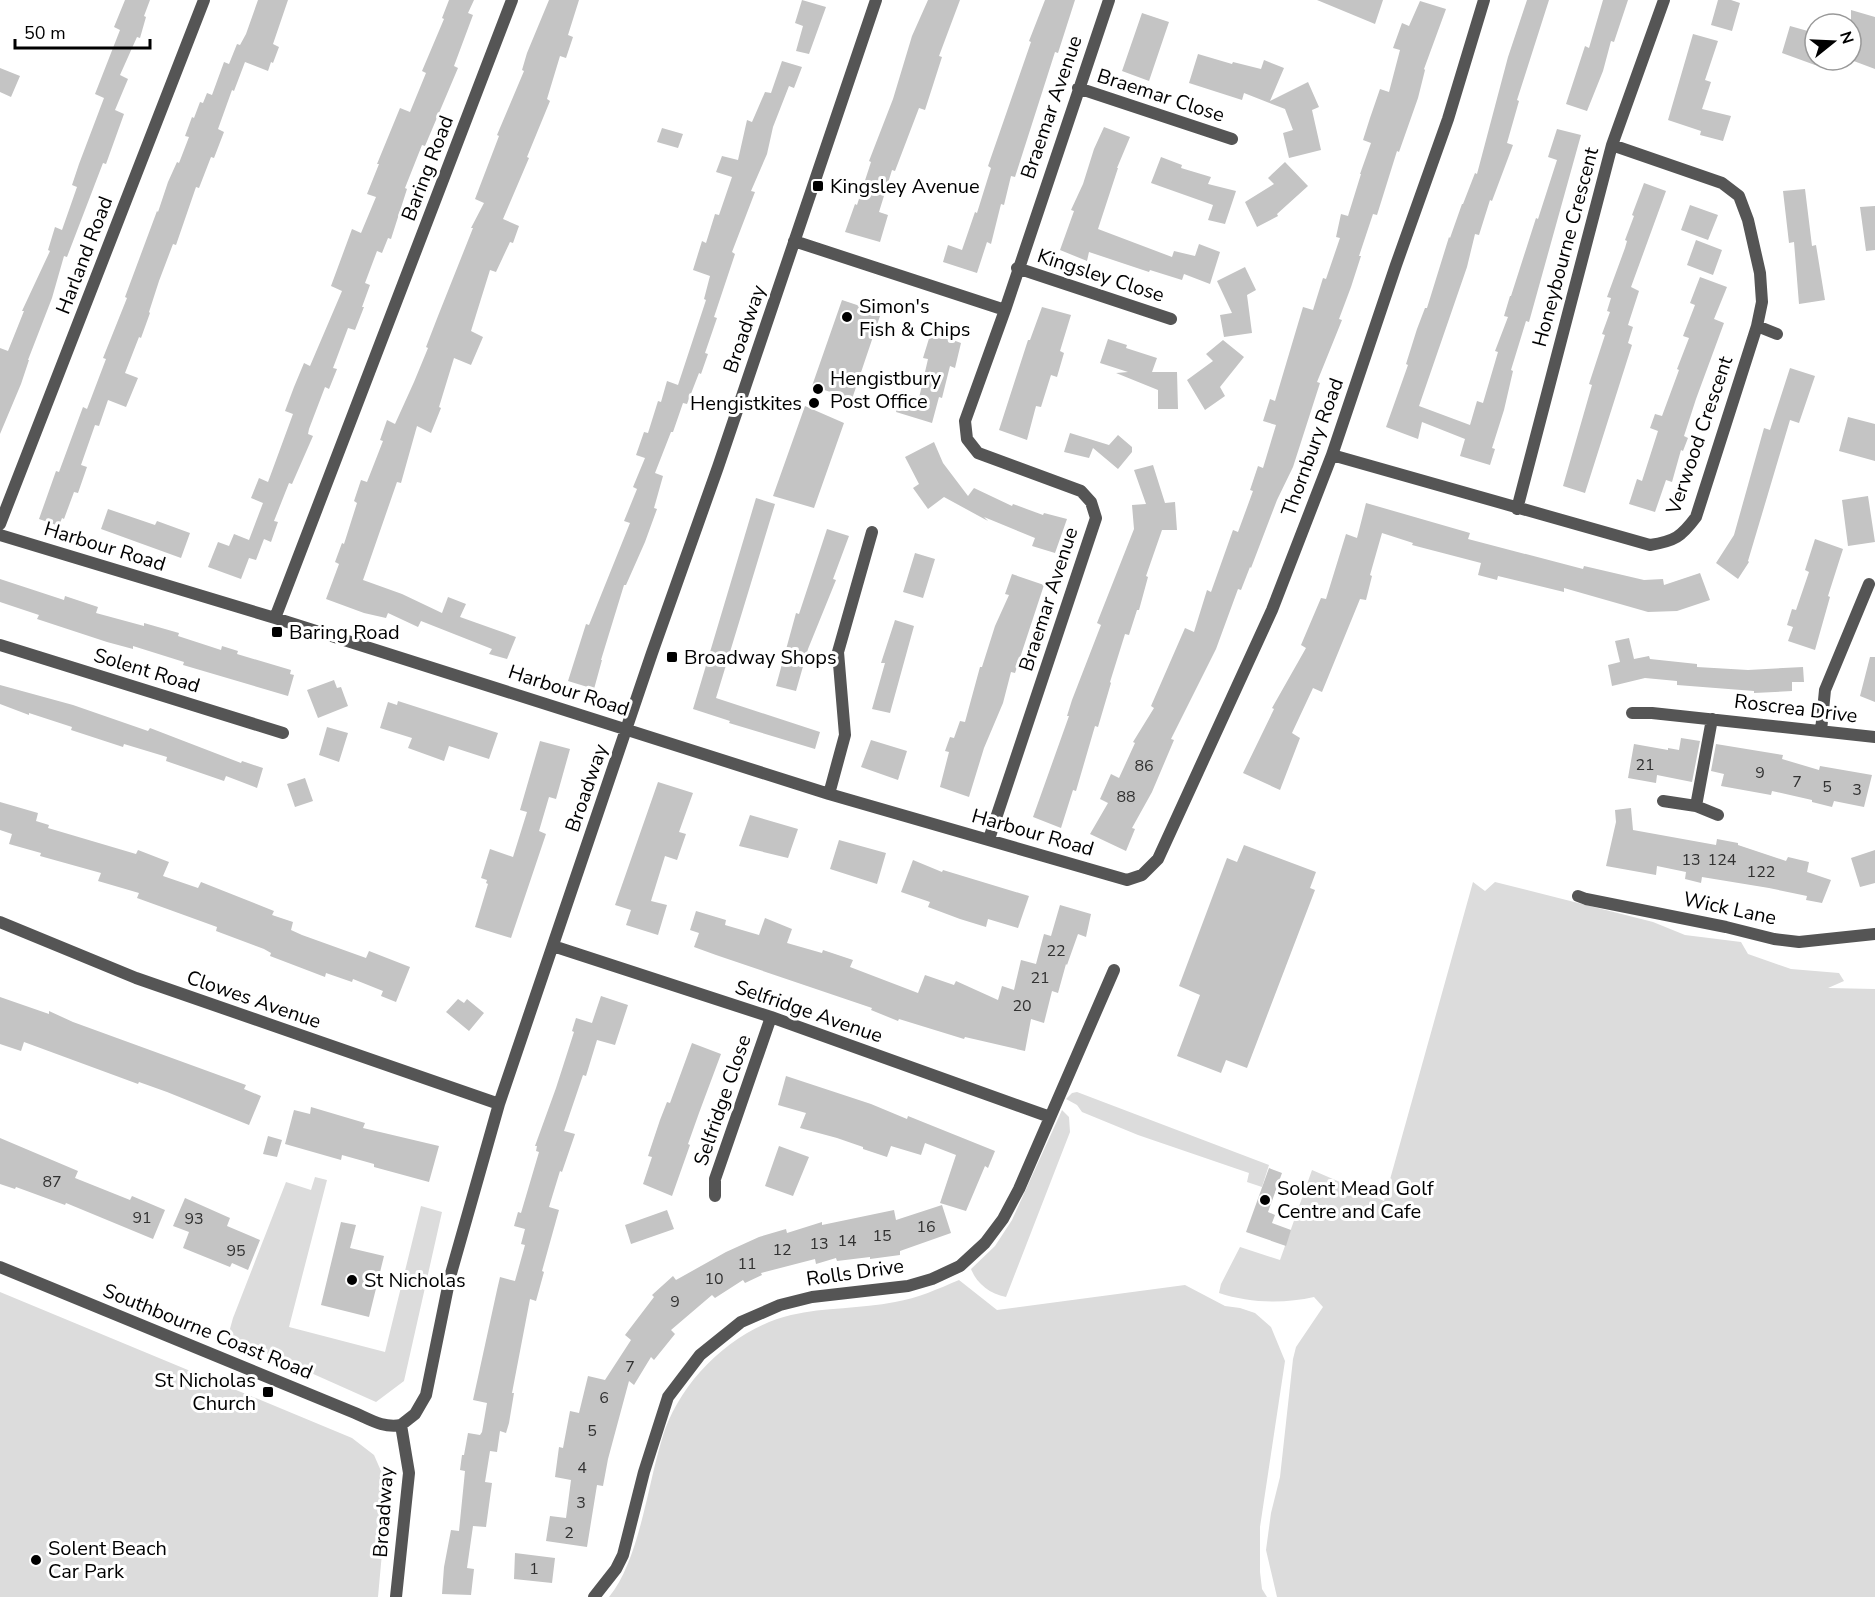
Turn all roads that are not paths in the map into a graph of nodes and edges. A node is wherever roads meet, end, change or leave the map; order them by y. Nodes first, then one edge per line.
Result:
1 (204, 0) edge
2 (512, 0) edge
3 (876, 0) edge
4 (1109, 0) edge
5 (1484, 0) edge
6 (1664, 0) edge
7 (1078, 88) junction
8 (1232, 139) dead end
9 (1612, 145) junction
10 (794, 241) junction
11 (1017, 268) junction
12 (1005, 310) junction
13 (1171, 319) dead end
14 (1757, 326) junction
15 (1777, 334) dead end
16 (1332, 455) junction
17 (1517, 508) junction
18 (0, 524) edge
19 (872, 531) dead end
20 (0, 535) edge
21 (1869, 584) dead end
22 (275, 618) junction
23 (0, 645) edge
24 (1632, 713) dead end
25 (1712, 718) junction
26 (627, 729) junction
27 (1821, 731) junction
28 (283, 733) dead end
29 (1875, 737) edge
30 (829, 794) junction
31 (1663, 801) dead end
32 (1696, 806) junction
33 (1718, 815) dead end
34 (989, 839) junction
35 (1127, 880) joint
36 (1578, 896) dead end
37 (0, 922) edge
38 (1875, 934) edge
39 (553, 946) junction
40 (1114, 970) dead end
41 (771, 1017) junction
42 (499, 1104) junction
43 (1050, 1117) junction
44 (715, 1196) dead end
45 (0, 1267) edge
46 (401, 1425) junction
47 (396, 1597) edge
48 (594, 1597) edge

1 - 18 street, Harland Road
2 - 22 street, Baring Road
3 - 10 street, Broadway
4 - 7 street, Braemar Avenue
5 - 16 street, Thornbury Road
6 - 9 street, Honeybourne Crescent
7 - 8 street, Braemar Close
7 - 11 street, Braemar Avenue
9 - 14 street, Verwood Crescent
9 - 17 street, Honeybourne Crescent
10 - 12 street
10 - 26 street, Broadway
11 - 12 street, Braemar Avenue
11 - 13 street, Kingsley Close
12 - 34 street, Braemar Avenue
14 - 15 street
14 - 17 street, Verwood Crescent
16 - 17 street, Verwood Crescent
16 - 35 street, Thornbury Road
19 - 30 street
20 - 22 street, Harbour Road
21 - 27 street
22 - 26 street, Harbour Road
23 - 28 street, Solent Road
24 - 25 street, Roscrea Drive
25 - 27 street, Roscrea Drive
25 - 32 street, Roscrea Drive
26 - 30 street, Harbour Road
26 - 39 street, Broadway
27 - 29 street, Roscrea Drive
30 - 34 street, Harbour Road
31 - 32 street
32 - 33 street
34 - 35 street, Harbour Road
36 - 38 street, Wick Lane
37 - 42 street, Clowes Avenue
39 - 41 street, Selfridge Avenue
39 - 42 street, Broadway
40 - 43 street, Rolls Drive
41 - 43 street, Selfridge Avenue
41 - 44 street, Selfridge Close
42 - 46 street, Broadway
43 - 48 street, Rolls Drive
45 - 46 street, Southbourne Coast Road
46 - 47 street, Broadway

